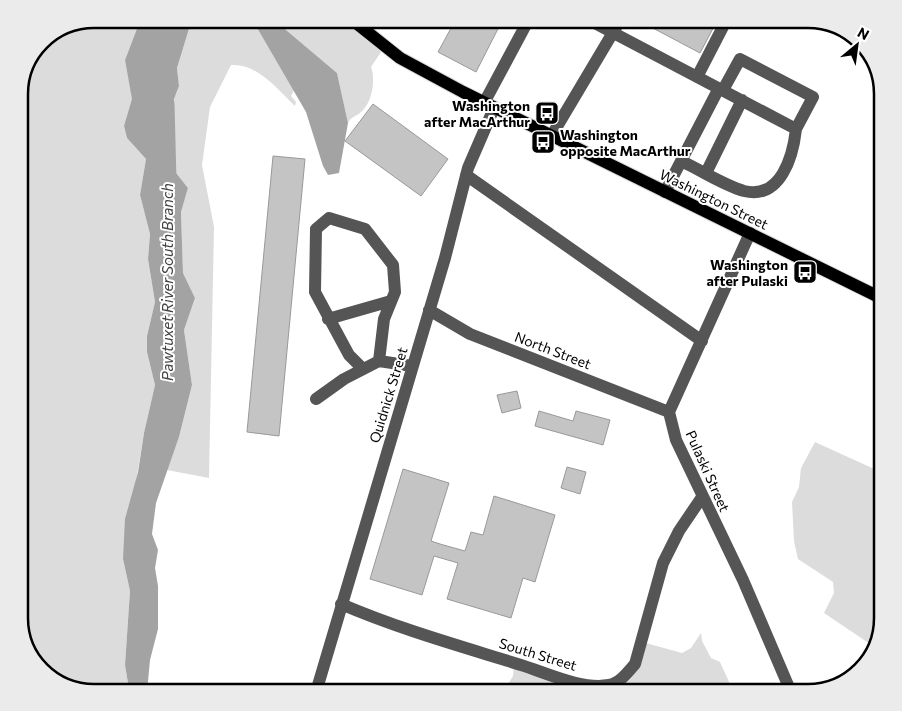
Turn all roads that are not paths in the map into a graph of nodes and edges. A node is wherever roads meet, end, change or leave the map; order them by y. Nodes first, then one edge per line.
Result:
1 (361, 27) edge
2 (525, 27) edge
3 (603, 27) edge
4 (616, 27) edge
5 (723, 27) edge
6 (613, 32) junction
7 (697, 77) junction
8 (721, 89) junction
9 (742, 100) junction
10 (489, 106) junction
11 (796, 129) junction
12 (552, 135) junction
13 (681, 161) junction
14 (706, 173) junction
15 (466, 175) junction
16 (665, 192) junction
17 (750, 233) junction
18 (874, 290) edge
19 (391, 301) junction
20 (429, 310) junction
21 (328, 319) junction
22 (702, 341) junction
23 (379, 361) junction
24 (412, 366) junction
25 (364, 369) junction
26 (316, 399) dead end
27 (669, 412) junction
28 (702, 497) junction
29 (341, 604) junction
30 (318, 684) edge
31 (583, 684) edge
32 (612, 684) edge
33 (788, 684) edge

1 - 10 main road, Washington Street
2 - 10 street, Quidnick Street
3 - 6 street
4 - 6 street
5 - 7 street
6 - 7 street
6 - 12 street
7 - 8 street
8 - 9 street
8 - 11 street
8 - 13 street
9 - 11 street
9 - 14 street
10 - 12 main road, Washington Street
10 - 15 street, Quidnick Street
11 - 14 street
12 - 16 main road, Washington Street
13 - 14 street
13 - 16 street
15 - 20 street, Quidnick Street
15 - 22 street
16 - 17 main road, Washington Street
17 - 18 main road, Washington Street
17 - 22 street
19 - 21 street
19 - 21 street
19 - 23 street
20 - 24 street, Quidnick Street
20 - 27 street, North Street
21 - 25 street
22 - 27 street
23 - 24 street
23 - 25 street
24 - 29 street, Quidnick Street
25 - 26 street
27 - 28 street, Pulaski Street
28 - 32 street, South Street
28 - 33 street, Pulaski Street
29 - 30 street, Quidnick Street
29 - 31 street, South Street

